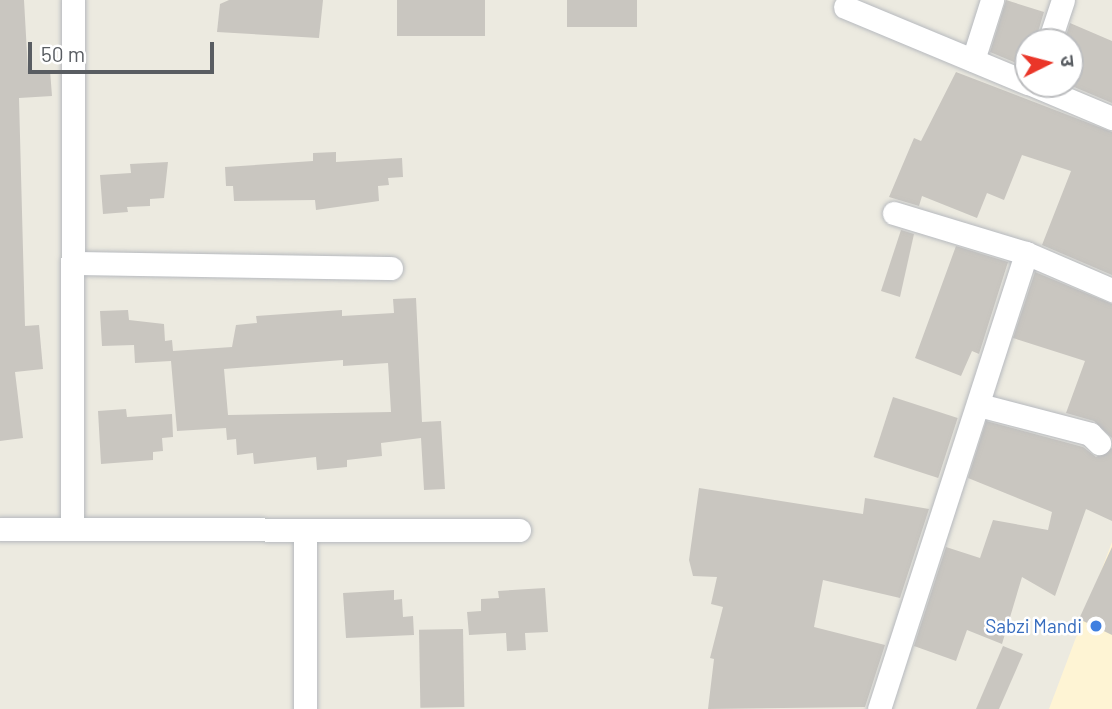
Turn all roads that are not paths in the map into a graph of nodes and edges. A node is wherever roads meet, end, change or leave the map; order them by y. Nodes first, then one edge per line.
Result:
1 (73, 0) edge
2 (992, 0) edge
3 (1063, 0) edge
4 (855, 6) edge
5 (1054, 28) edge
6 (973, 60) junction
7 (1014, 77) edge
8 (1072, 98) edge
9 (1110, 111) edge
10 (894, 213) dead end
11 (1026, 253) junction
12 (73, 263) junction
13 (391, 268) dead end
14 (1112, 289) edge
15 (979, 405) junction
16 (1099, 443) dead end
17 (0, 529) edge
18 (72, 529) junction
19 (305, 530) junction
20 (519, 530) dead end
21 (305, 709) edge
22 (879, 709) edge

1 - 12 street
2 - 6 street
3 - 5 street
4 - 6 street
6 - 7 street
8 - 9 street
10 - 11 street
11 - 14 street
11 - 15 street
12 - 13 street
12 - 18 street
15 - 16 street
15 - 22 street
17 - 18 street
18 - 19 street
19 - 20 street
19 - 21 street

